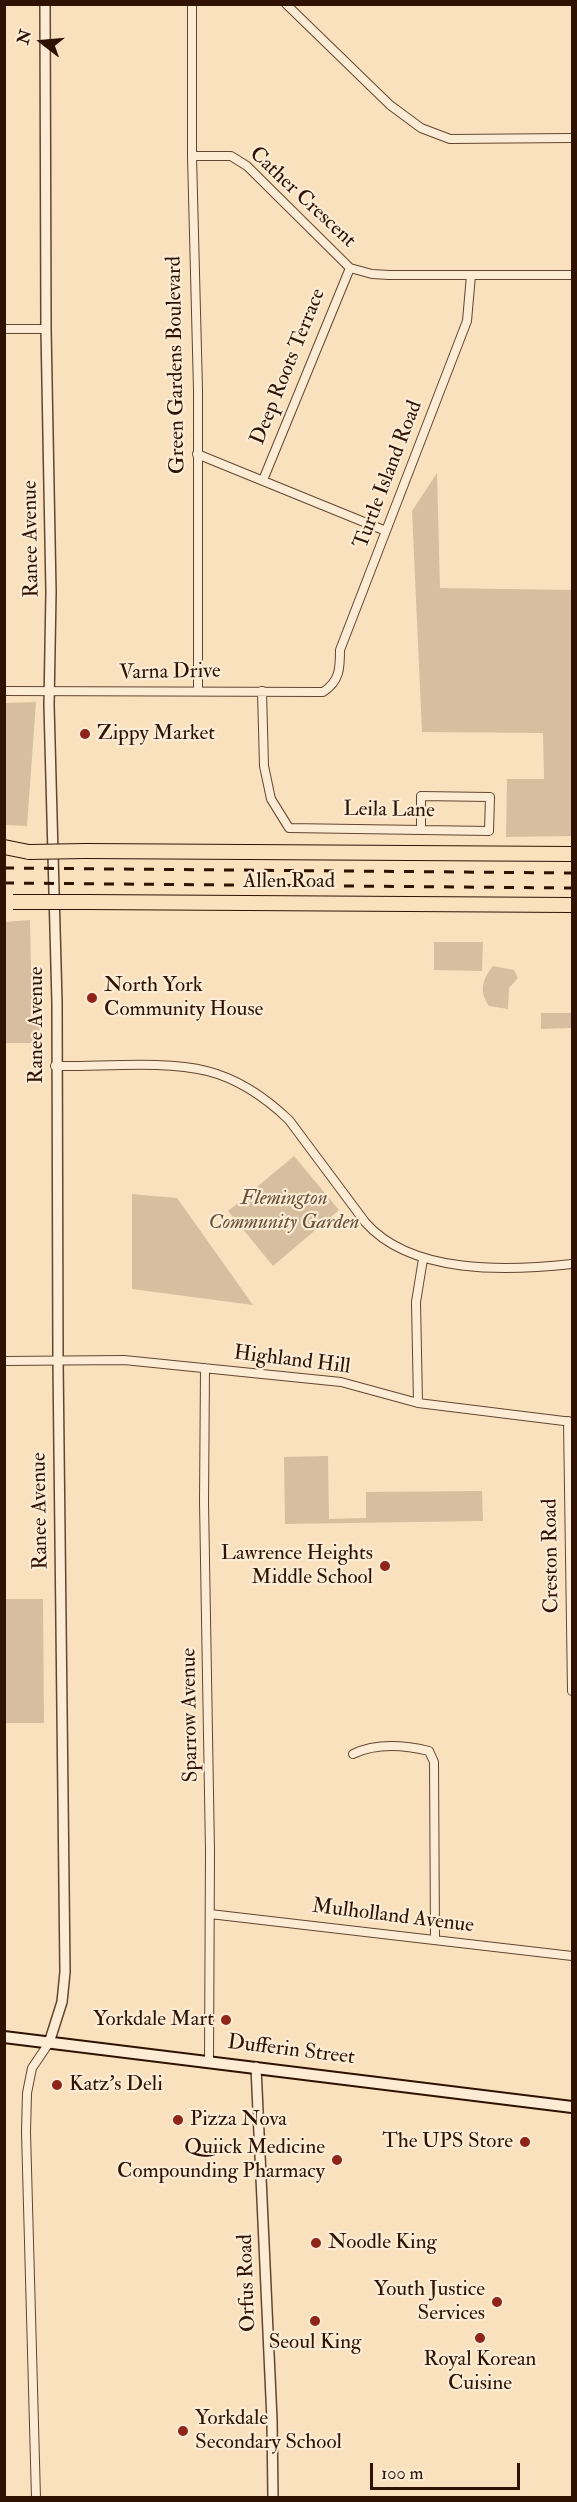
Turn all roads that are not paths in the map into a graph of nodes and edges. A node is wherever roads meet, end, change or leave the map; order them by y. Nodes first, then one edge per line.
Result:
1 (45, 4) edge
2 (192, 4) edge
3 (286, 4) edge
4 (573, 138) edge
5 (192, 156) junction
6 (350, 268) junction
7 (471, 275) junction
8 (573, 275) edge
9 (4, 329) edge
10 (46, 329) junction
11 (197, 454) junction
12 (263, 480) junction
13 (386, 531) junction
14 (333, 685) joint
15 (198, 690) junction
16 (4, 691) edge
17 (262, 691) junction
18 (49, 692) junction
19 (421, 830) junction
20 (4, 847) edge
21 (4, 852) edge
22 (29, 852) junction
23 (573, 854) edge
24 (7, 903) edge
25 (573, 905) edge
26 (55, 1066) junction
27 (423, 1259) junction
28 (573, 1264) edge
29 (4, 1361) edge
30 (58, 1361) junction
31 (205, 1368) junction
32 (418, 1403) junction
33 (570, 1421) edge
34 (573, 1690) edge
35 (353, 1754) dead end
36 (210, 1914) junction
37 (435, 1940) junction
38 (573, 1956) edge
39 (4, 2037) edge
40 (49, 2043) junction
41 (209, 2061) junction
42 (256, 2067) junction
43 (573, 2107) edge
44 (36, 2498) edge
45 (273, 2498) edge

1 - 10 street, Ranee Avenue
2 - 5 street, Green Gardens Boulevard
3 - 4 street
5 - 6 street, Cather Crescent
5 - 11 street, Green Gardens Boulevard
6 - 7 street
6 - 12 street, Deep Roots Terrace
7 - 8 street
7 - 13 street, Turtle Island Road
9 - 10 street
10 - 18 street, Ranee Avenue
11 - 12 street
11 - 15 street, Green Gardens Boulevard
12 - 13 street
13 - 14 street, Turtle Island Road
14 - 17 street, Varna Drive
15 - 17 street, Varna Drive
15 - 18 street, Varna Drive
16 - 18 street, Varna Drive
17 - 19 street, Leila Lane
18 - 26 street, Ranee Avenue
19 - 19 street, Leila Lane
20 - 22 highway
21 - 22 highway, Allen Road
22 - 23 highway, Allen Road, bridge
24 - 25 highway, Allen Road, bridge
26 - 27 street
26 - 30 street, Ranee Avenue
27 - 28 street
27 - 32 street
29 - 30 street, Highland Hill
30 - 31 street, Highland Hill
30 - 40 street, Ranee Avenue
31 - 32 street, Highland Hill
31 - 36 street, Sparrow Avenue
32 - 33 street, Highland Hill
33 - 34 street, Creston Road
35 - 37 street
36 - 37 street, Mulholland Avenue
36 - 41 street, Sparrow Avenue
37 - 38 street, Mulholland Avenue
39 - 40 main road, Dufferin Street
40 - 41 main road, Dufferin Street
40 - 44 street
41 - 42 main road, Dufferin Street
42 - 43 main road, Dufferin Street
42 - 45 street, Orfus Road

